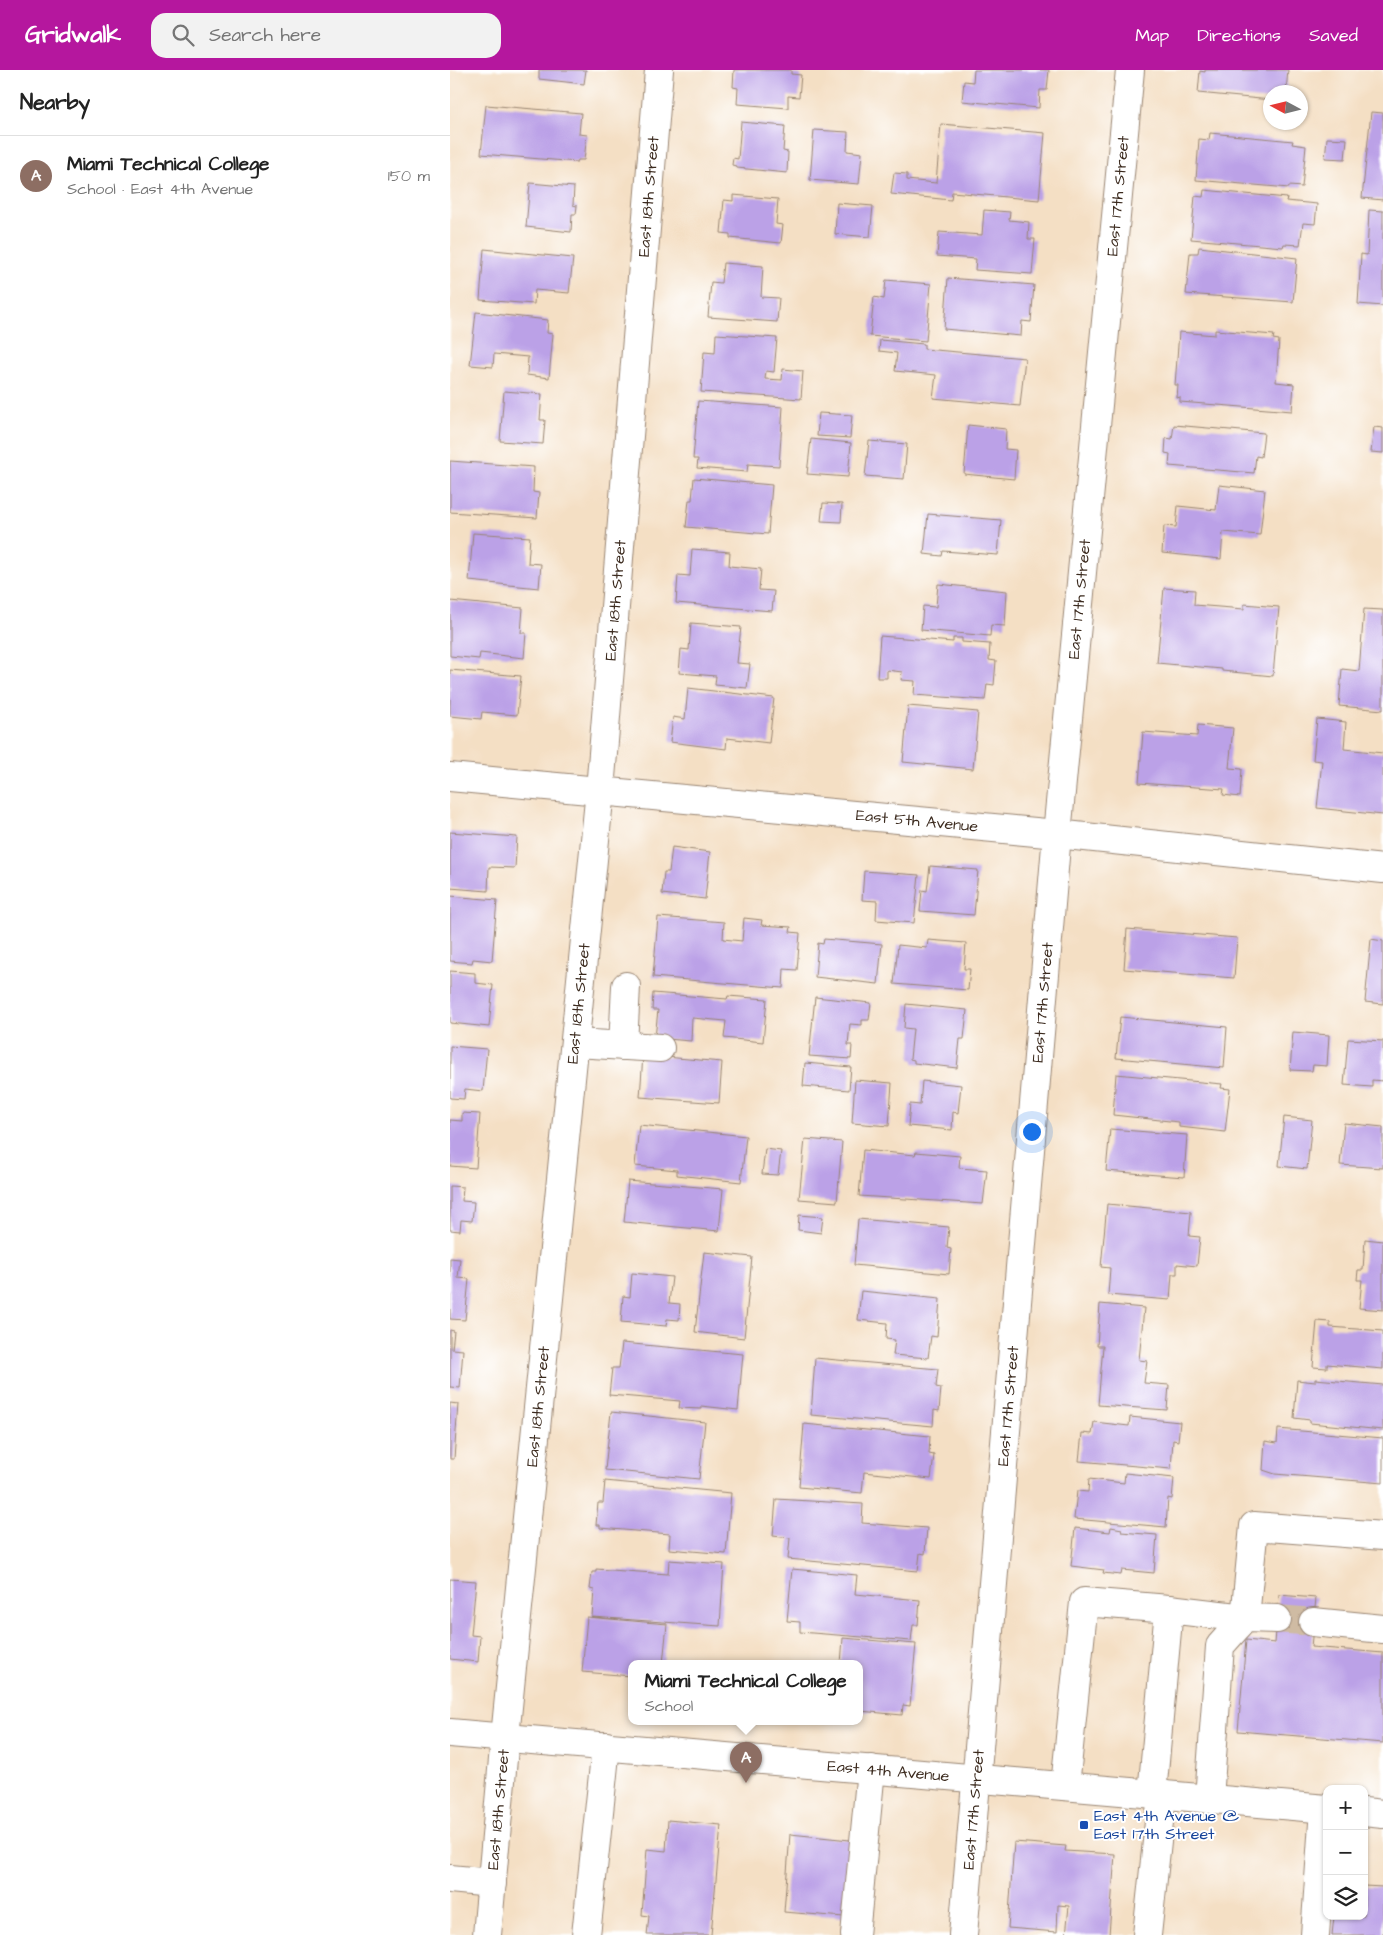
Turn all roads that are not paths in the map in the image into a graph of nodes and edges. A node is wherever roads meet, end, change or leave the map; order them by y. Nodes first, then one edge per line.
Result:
1 (659, 70) edge
2 (1130, 70) edge
3 (450, 777) edge
4 (600, 790) junction
5 (1057, 834) junction
6 (1383, 868) edge
7 (626, 986) dead end
8 (575, 1043) junction
9 (623, 1046) junction
10 (660, 1048) dead end
11 (1383, 1536) edge
12 (1170, 1609) junction
13 (1245, 1618) junction
14 (1277, 1619) tunnel mouth
15 (1313, 1622) tunnel mouth
16 (1383, 1629) edge
17 (450, 1732) edge
18 (505, 1737) junction
19 (606, 1746) junction
20 (871, 1769) junction
21 (978, 1778) junction
22 (1065, 1786) junction
23 (1157, 1794) junction
24 (1209, 1799) junction
25 (1323, 1809) edge
26 (1368, 1812) edge
27 (1383, 1814) edge
28 (1324, 1830) edge
29 (450, 1880) edge
30 (492, 1883) junction
31 (487, 1935) edge
32 (586, 1935) edge
33 (856, 1935) edge
34 (963, 1935) edge
35 (1147, 1935) edge
36 (1314, 1935) edge

1 - 4 street, East 18th Street
2 - 5 street, East 17th Street
3 - 4 street, East 5th Avenue
4 - 5 street, East 5th Avenue
4 - 8 street, East 18th Street
5 - 6 street, East 5th Avenue
5 - 21 street, East 17th Street
7 - 9 street
8 - 9 street
8 - 18 street, East 18th Street
9 - 10 street
11 - 13 street
12 - 13 street
12 - 22 street
12 - 23 street
13 - 14 street
13 - 24 street
15 - 16 street
17 - 18 street, East 4th Avenue
18 - 19 street, East 4th Avenue
18 - 30 street, East 18th Street
19 - 20 street, East 4th Avenue
19 - 32 street
20 - 21 street, East 4th Avenue
20 - 33 street
21 - 22 street, East 4th Avenue
21 - 34 street, East 17th Street
22 - 23 street, East 4th Avenue
23 - 24 street, East 4th Avenue
23 - 35 street
24 - 25 street, East 4th Avenue
26 - 27 street
28 - 36 street
29 - 30 street
30 - 31 street, East 18th Street

